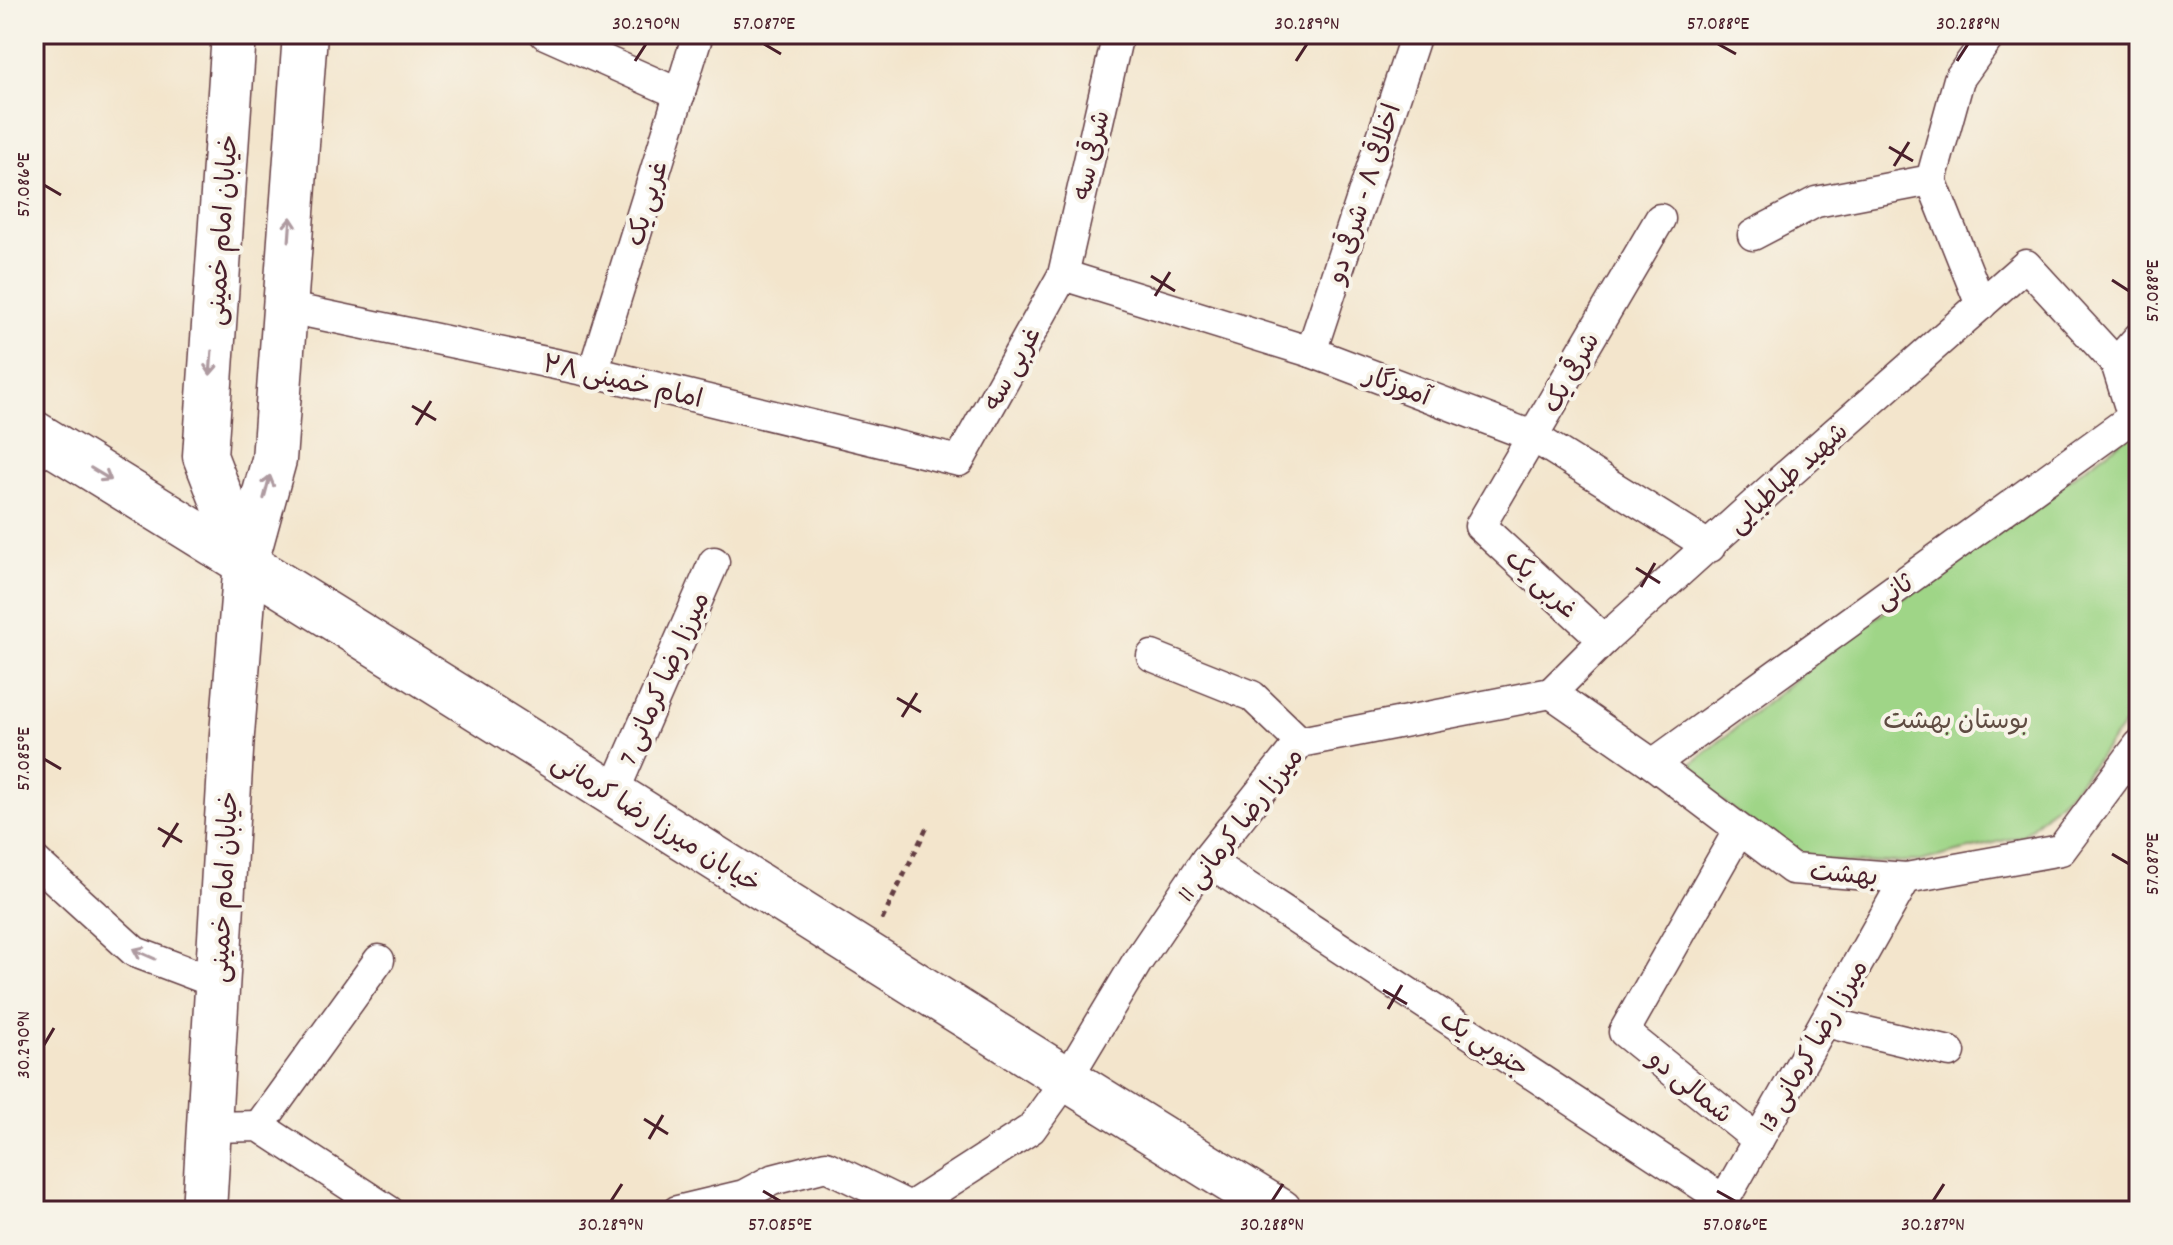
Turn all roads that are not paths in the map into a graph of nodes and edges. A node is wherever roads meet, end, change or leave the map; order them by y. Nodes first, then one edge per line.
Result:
1 (234, 34) edge
2 (305, 34) edge
3 (545, 34) edge
4 (698, 34) edge
5 (1118, 34) edge
6 (1416, 34) edge
7 (1991, 34) edge
8 (680, 94) junction
9 (1931, 180) junction
10 (1660, 219) dead end
11 (1753, 235) dead end
12 (1063, 275) junction
13 (1981, 305) junction
14 (284, 307) junction
15 (2139, 337) edge
16 (1311, 352) junction
17 (2116, 363) junction
18 (593, 372) junction
19 (2136, 420) edge
20 (34, 433) edge
21 (1532, 436) junction
22 (959, 461) joint
23 (1480, 526) joint
24 (1710, 547) junction
25 (246, 562) junction
26 (714, 562) dead end
27 (1604, 640) junction
28 (1152, 656) dead end
29 (1551, 693) junction
30 (1300, 742) junction
31 (2139, 745) edge
32 (1653, 764) junction
33 (613, 794) junction
34 (1739, 830) junction
35 (34, 860) edge
36 (1206, 860) junction
37 (1906, 878) junction
38 (379, 960) dead end
39 (217, 983) junction
40 (1825, 1022) junction
41 (1950, 1052) dead end
42 (1066, 1080) junction
43 (259, 1126) junction
44 (209, 1127) junction
45 (1758, 1140) junction
46 (746, 1203) edge
47 (1721, 1206) edge
48 (914, 1209) edge
49 (204, 1211) edge
50 (389, 1211) edge
51 (677, 1211) edge
52 (1280, 1211) edge

1 -> 25 main road, خیابان امام خمینی
14 -> 2 main road, خیابان امام خمینی
3 - 8 street
4 - 8 street, غربی یک
5 - 12 street, شرقی سه
6 - 16 street, اخلاقی ۸ - شرقی دو
7 - 9 street
8 - 18 street, غربی یک
9 - 11 street
9 - 13 street
10 - 21 street, شرقی یک
12 - 16 street, آموزگار
12 - 22 street, غربی سه
13 - 17 street, شهید طباطبایی
13 - 24 street, شهید طباطبایی
14 - 18 street, امام خمینی ۲۸
25 -> 14 main road, خیابان امام خمینی
15 - 17 street
16 - 21 street, آموزگار
17 - 19 street
18 - 22 street, امام خمینی ۲۸
19 - 32 street, ثانی
20 -> 25 main road, خیابان میرزا رضا کرمانی
21 - 23 street, شرقی یک
21 - 24 street, آموزگار
23 - 27 street, غربی یک
24 - 27 street, شهید طباطبایی
25 - 33 main road, خیابان میرزا رضا کرمانی
25 - 39 main road, خیابان امام خمینی
26 - 33 street, میرزا رضا کرمانی 7
27 - 29 street, شهید طباطبایی
28 - 30 street
29 - 30 street, میرزا رضا کرمانی 11
29 - 32 street, بهشت
30 - 36 street, میرزا رضا کرمانی 11
31 - 37 street, بهشت
32 - 34 street, بهشت
33 - 42 main road, خیابان میرزا رضا کرمانی
34 - 37 street, بهشت
34 - 45 street, شمالی دو
39 -> 35 street
36 - 42 street, میرزا رضا کرمانی 11
36 - 47 street, جنوبی یک
37 - 40 street, میرزا رضا کرمانی 13
38 - 43 street
39 - 44 main road, خیابان امام خمینی
40 - 41 street
40 - 45 street, میرزا رضا کرمانی 13
42 - 48 street, میرزا رضا کرمانی 11
42 - 52 main road, خیابان میرزا رضا کرمانی
43 - 44 street
43 - 50 street
44 - 49 main road, خیابان امام خمینی
45 - 47 street, میرزا رضا کرمانی 13
46 - 48 street
46 - 51 street

